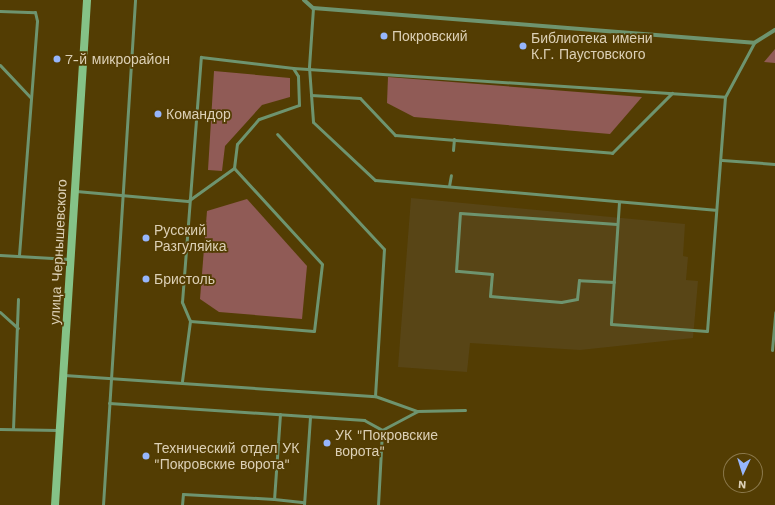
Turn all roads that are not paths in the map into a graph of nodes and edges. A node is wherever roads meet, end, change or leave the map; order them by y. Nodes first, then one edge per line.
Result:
1 (87, 0) edge
2 (135, 0) edge
3 (304, 0) edge
4 (313, 8) junction
5 (0, 11) edge
6 (775, 30) edge
7 (754, 43) junction
8 (0, 65) edge
9 (310, 67) junction
10 (293, 68) junction
11 (672, 93) junction
12 (311, 95) junction
13 (30, 97) junction
14 (725, 97) junction
15 (277, 134) dead end
16 (454, 139) junction
17 (453, 150) dead end
18 (722, 160) junction
19 (775, 164) edge
20 (234, 168) junction
21 (451, 175) dead end
22 (449, 186) junction
23 (75, 191) junction
24 (123, 196) junction
25 (188, 201) junction
26 (619, 202) junction
27 (715, 210) junction
28 (617, 224) junction
29 (0, 255) edge
30 (19, 255) junction
31 (71, 259) junction
32 (614, 282) junction
33 (18, 299) dead end
34 (0, 312) edge
35 (775, 312) edge
36 (190, 321) junction
37 (18, 328) junction
38 (772, 350) dead end
39 (64, 375) junction
40 (110, 377) junction
41 (182, 381) junction
42 (374, 396) junction
43 (109, 403) junction
44 (465, 410) dead end
45 (417, 411) junction
46 (280, 414) junction
47 (310, 416) junction
48 (0, 429) edge
49 (13, 429) junction
50 (60, 430) junction
51 (382, 430) junction
52 (274, 499) junction
53 (304, 503) edge
54 (55, 505) edge
55 (103, 505) edge
56 (182, 505) edge
57 (378, 505) edge

1 - 23 main road, улица Чернышевского
2 - 24 lane
3 - 4 street
4 - 7 street
4 - 9 lane
5 - 13 lane
6 - 7 street
7 - 14 lane
8 - 13 lane
9 - 10 lane
9 - 11 lane
9 - 12 lane
10 - 20 lane
10 - 25 lane
11 - 14 lane
11 - 16 lane
12 - 16 lane
12 - 22 lane
13 - 30 lane
14 - 18 lane
15 - 42 lane
16 - 17 lane
18 - 19 lane
18 - 27 lane
20 - 25 lane
20 - 36 lane
21 - 22 lane
22 - 26 lane
23 - 24 lane
23 - 31 main road, улица Чернышевского
24 - 25 lane
24 - 40 lane
25 - 36 lane
26 - 27 lane
26 - 28 lane
27 - 32 lane
28 - 32 lane
28 - 32 lane
29 - 30 lane
30 - 31 lane
31 - 39 main road, улица Чернышевского
33 - 37 lane
34 - 37 lane
35 - 38 lane
36 - 41 lane
37 - 49 lane
39 - 40 lane
39 - 50 main road, улица Чернышевского
40 - 41 lane
40 - 43 lane
41 - 42 lane
42 - 45 lane
43 - 46 lane
43 - 55 lane
44 - 45 lane
45 - 51 lane
46 - 47 lane
46 - 52 lane
47 - 51 lane
47 - 53 lane
48 - 49 lane
49 - 50 lane
50 - 54 main road, улица Чернышевского
51 - 57 lane
52 - 53 lane
52 - 56 lane

